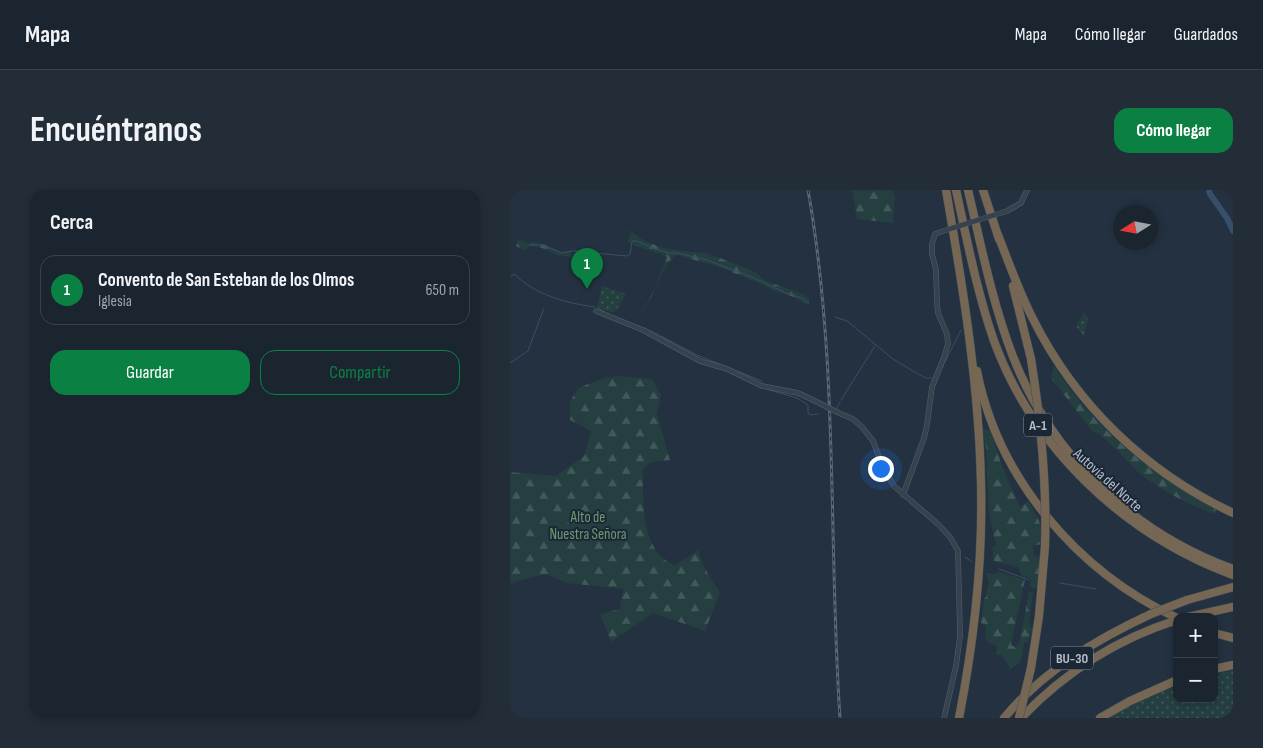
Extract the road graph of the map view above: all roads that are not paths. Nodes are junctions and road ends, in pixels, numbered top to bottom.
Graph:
1 (946, 190) edge
2 (956, 190) edge
3 (968, 190) edge
4 (983, 190) edge
5 (1027, 190) edge
6 (998, 235) junction
7 (956, 251) junction
8 (596, 311) dead end
9 (903, 495) junction
10 (1233, 513) edge
11 (1233, 569) edge
12 (1233, 575) edge
13 (1233, 587) edge
14 (1233, 607) edge
15 (1204, 613) edge
16 (1173, 617) edge
17 (1173, 621) edge
18 (1218, 633) edge
19 (1233, 638) edge
20 (1233, 665) edge
21 (1218, 668) edge
22 (1173, 682) edge
23 (944, 718) edge
24 (959, 718) edge
25 (1004, 718) edge
26 (1020, 718) edge
27 (1100, 718) edge

1 - 7 highway
2 - 12 highway, Autovía del Norte / A-1
3 - 11 highway, Autovía del Norte / A-1
4 - 6 highway
5 - 9 street, bridge
6 - 10 highway
6 - 26 highway, bridge
7 - 16 highway
7 - 24 highway
8 - 9 street, bridge
9 - 23 street
13 - 25 highway, BU-30, bridge
14 - 15 highway
17 - 26 highway, BU-30
18 - 19 highway
20 - 21 highway
22 - 27 highway

